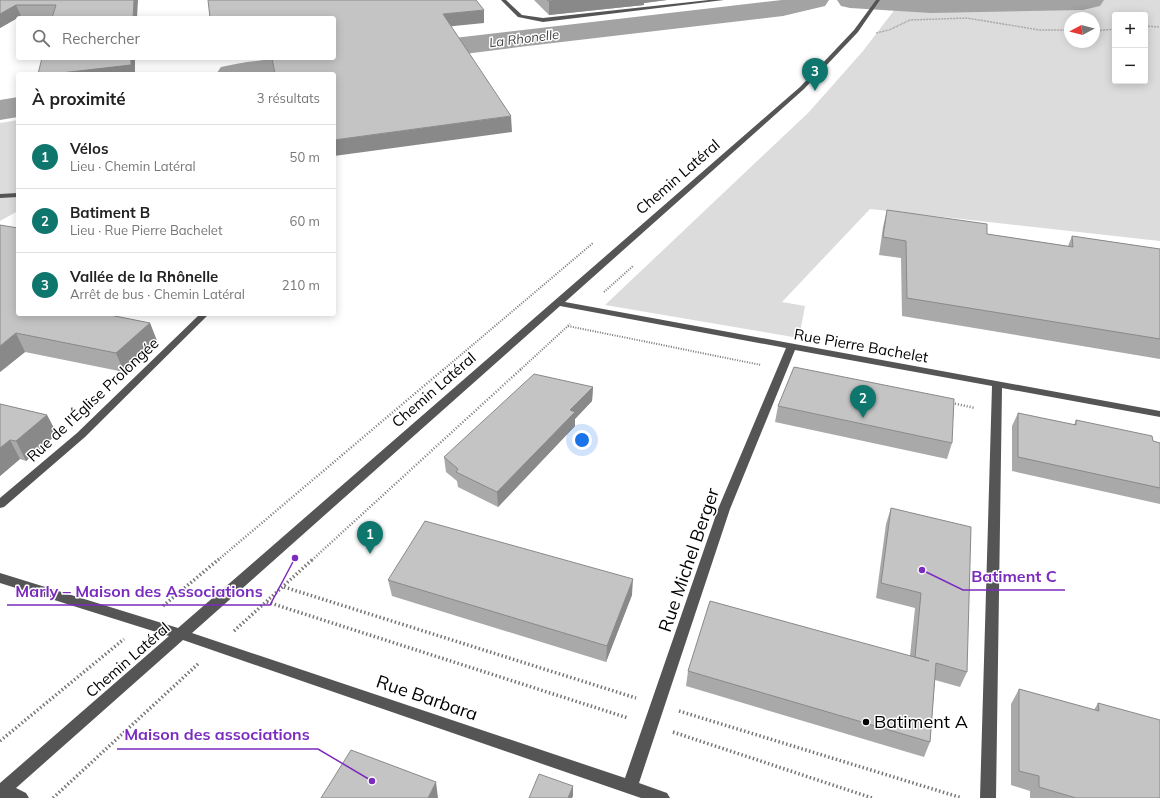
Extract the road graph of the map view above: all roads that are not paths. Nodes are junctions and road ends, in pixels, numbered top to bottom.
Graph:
1 (504, 0) edge
2 (722, 0) edge
3 (876, 3) edge
4 (16, 195) edge
5 (0, 196) edge
6 (557, 303) junction
7 (203, 316) edge
8 (791, 347) junction
9 (997, 384) junction
10 (1160, 414) edge
11 (0, 504) edge
12 (0, 578) edge
13 (180, 634) junction
14 (630, 787) junction
15 (2, 791) edge
16 (21, 798) edge
17 (662, 798) edge
18 (988, 798) edge

1 - 2 street
3 - 6 street, Chemin Latéral
4 - 5 street
6 - 8 street, Rue Pierre Bachelet
6 - 13 street, Chemin Latéral
7 - 11 street, Rue de l'Église Prolongée
8 - 9 street, Rue Pierre Bachelet
8 - 14 street, Rue Michel Berger
9 - 10 street, Rue Pierre Bachelet
9 - 18 street
12 - 13 street, Rue Barbara
13 - 14 street, Rue Barbara
13 - 15 street, Chemin Latéral
14 - 17 street, Rue Barbara
15 - 16 street

